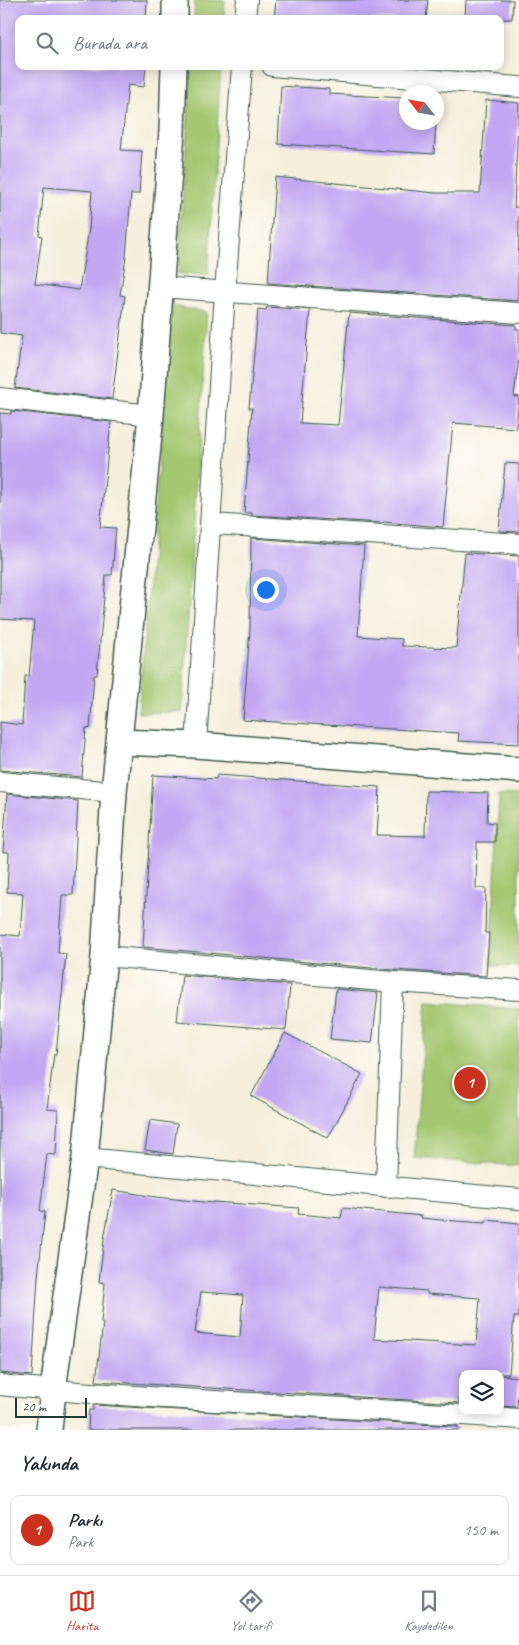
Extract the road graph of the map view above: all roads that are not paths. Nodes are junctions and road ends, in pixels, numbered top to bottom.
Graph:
1 (176, 0) edge
2 (247, 0) edge
3 (175, 15) edge
4 (245, 15) edge
5 (174, 70) edge
6 (242, 70) edge
7 (319, 70) edge
8 (519, 87) edge
9 (160, 287) junction
10 (225, 292) junction
11 (519, 312) edge
12 (0, 398) edge
13 (151, 416) junction
14 (212, 524) junction
15 (519, 544) edge
16 (119, 742) junction
17 (196, 745) junction
18 (519, 770) edge
19 (0, 782) edge
20 (114, 792) junction
21 (104, 956) junction
22 (393, 982) junction
23 (519, 990) edge
24 (85, 1158) junction
25 (386, 1187) junction
26 (519, 1199) edge
27 (0, 1385) edge
28 (52, 1390) junction
29 (519, 1419) edge
30 (49, 1430) edge

1 - 3 street
2 - 4 street
5 - 9 street
6 - 10 street
7 - 8 street
9 - 10 street
9 - 13 street
10 - 11 street
10 - 14 street
12 - 13 street
13 - 16 street
14 - 15 street
14 - 17 street
16 - 17 street
16 - 20 street
17 - 18 street
19 - 20 street
20 - 21 street
21 - 22 street
21 - 24 street
22 - 23 street
22 - 25 street
24 - 25 street
24 - 28 street
25 - 26 street
27 - 28 street
28 - 29 street
28 - 30 street

